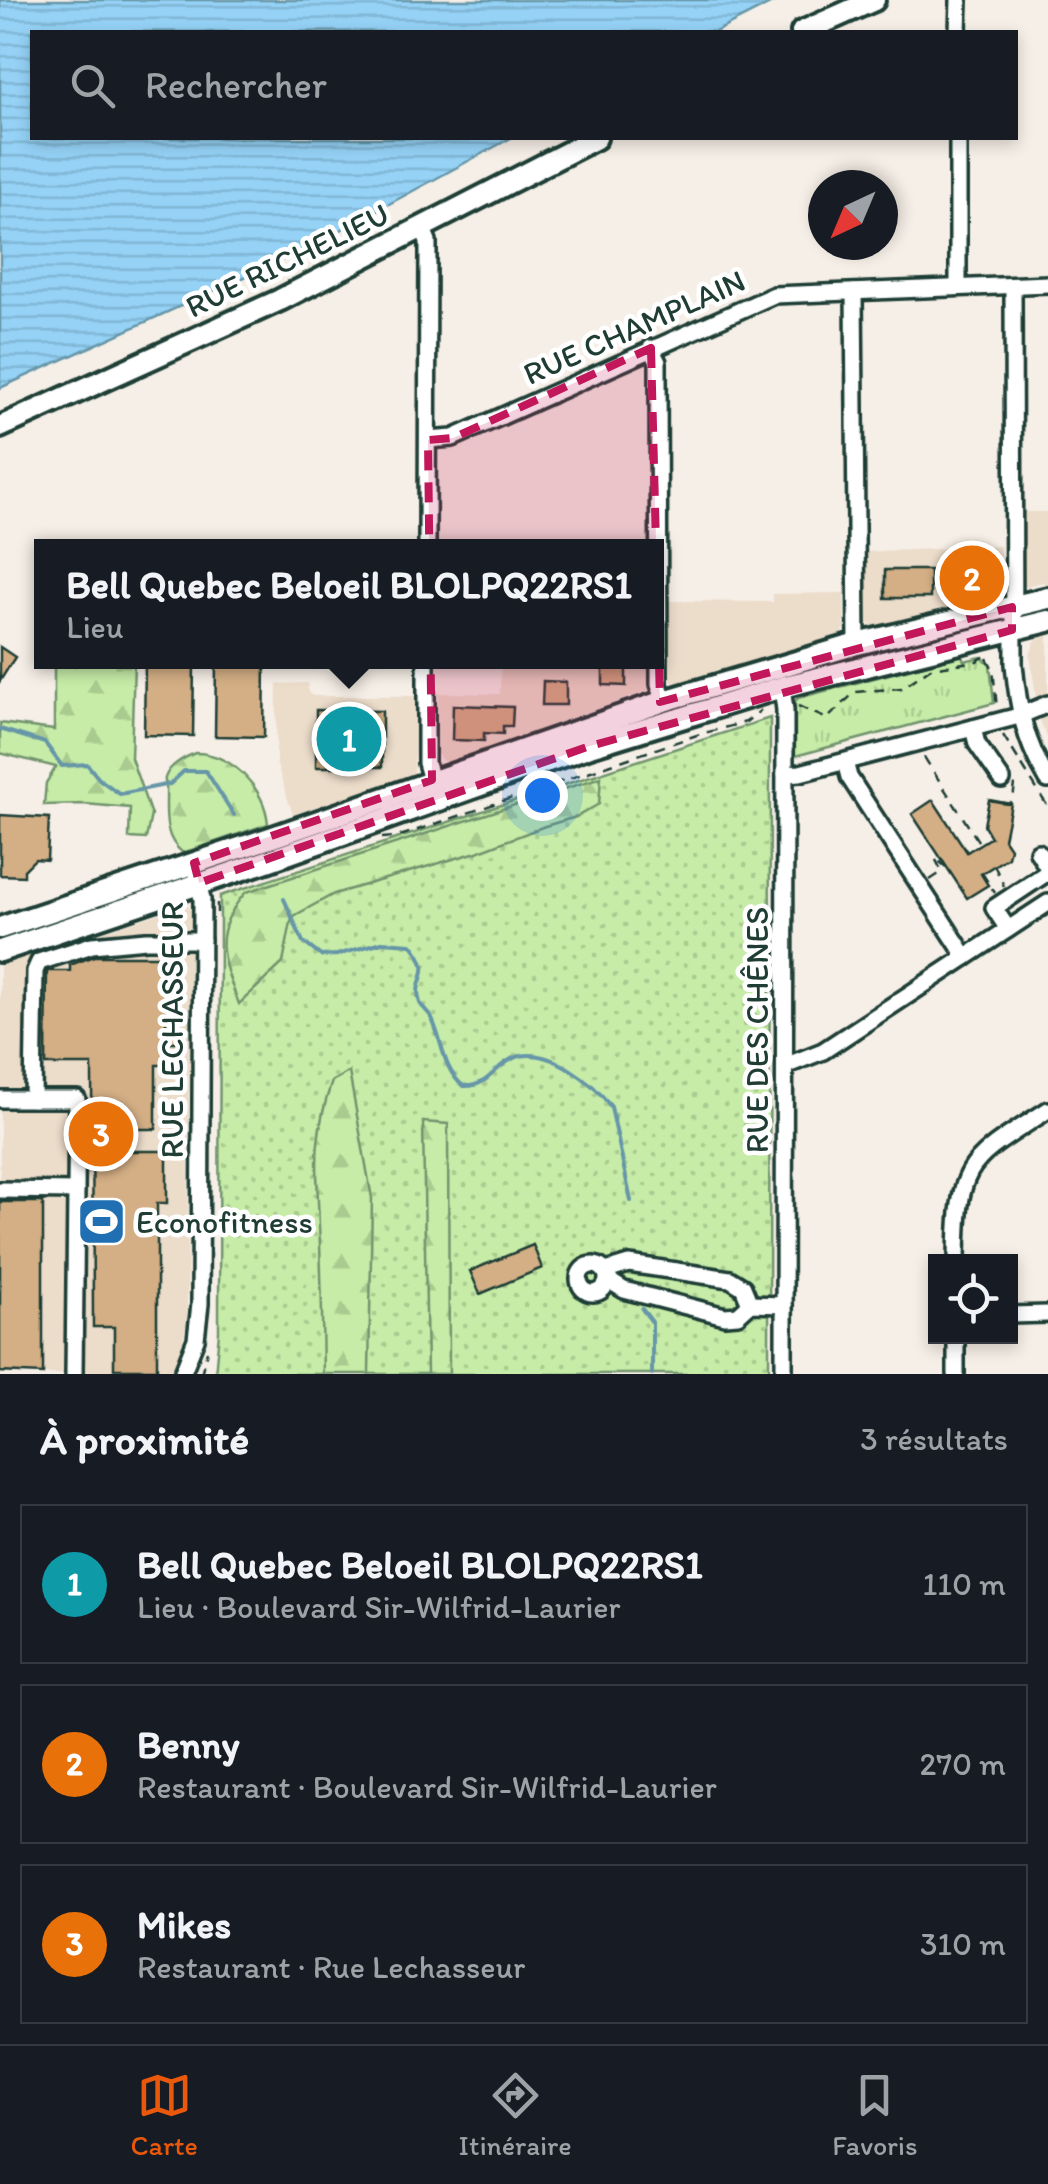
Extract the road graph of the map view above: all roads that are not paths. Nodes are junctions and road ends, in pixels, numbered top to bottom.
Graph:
1 (874, 0) edge
2 (958, 0) edge
3 (806, 30) edge
4 (958, 30) edge
5 (592, 140) edge
6 (958, 140) edge
7 (422, 227) junction
8 (1048, 284) edge
9 (1012, 286) junction
10 (958, 287) junction
11 (854, 292) junction
12 (651, 348) junction
13 (0, 428) edge
14 (428, 440) junction
15 (428, 539) edge
16 (659, 539) edge
17 (1048, 598) edge
18 (1012, 607) junction
19 (1048, 621) edge
20 (1012, 630) junction
21 (857, 644) junction
22 (426, 669) edge
23 (660, 669) edge
24 (788, 695) junction
25 (664, 701) junction
26 (1048, 704) edge
27 (1019, 716) junction
28 (973, 728) junction
29 (844, 762) junction
30 (784, 774) junction
31 (1009, 779) road end
32 (432, 780) junction
33 (1048, 780) edge
34 (1038, 852) dead end
35 (1048, 870) edge
36 (196, 873) junction
37 (1048, 903) edge
38 (0, 928) edge
39 (1008, 930) junction
40 (34, 939) junction
41 (202, 940) junction
42 (0, 950) edge
43 (966, 957) junction
44 (40, 962) junction
45 (785, 1066) junction
46 (0, 1099) edge
47 (33, 1099) junction
48 (1048, 1110) edge
49 (0, 1190) edge
50 (76, 1192) junction
51 (957, 1254) edge
52 (750, 1304) junction
53 (784, 1305) junction
54 (1048, 1314) edge
55 (1018, 1316) edge
56 (956, 1344) edge
57 (74, 1374) edge
58 (182, 1374) edge
59 (784, 1374) edge
60 (956, 1374) edge

1 - 3 main road
2 - 4 street
5 - 7 main road, RUE RICHELIEU
6 - 10 street
7 - 13 main road, RUE RICHELIEU
7 - 14 street
8 - 9 street, RUE CHAMPLAIN
9 - 10 street, RUE CHAMPLAIN
9 - 18 street
10 - 11 street, RUE CHAMPLAIN
11 - 12 street, RUE CHAMPLAIN
11 - 21 street
12 - 14 street, RUE CHAMPLAIN
12 - 16 street
14 - 15 street
17 - 18 main road
18 - 20 street
18 - 21 main road
19 - 20 main road
20 - 24 main road
20 - 27 street
21 - 25 main road
22 - 32 street
23 - 25 street
24 - 30 street, RUE DES CHÊNES
24 - 36 main road
25 - 32 main road
26 - 27 street
27 - 28 street
27 - 33 street
28 - 29 street
28 - 31 street
29 - 30 street
29 - 43 street
30 - 45 street, RUE DES CHÊNES
32 - 36 main road
34 - 35 street
35 - 39 street
36 - 38 main road
36 - 40 main road
36 - 41 street, RUE LECHASSEUR
37 - 39 street
39 - 43 street
40 - 42 main road
40 - 44 street
41 - 44 street
41 - 58 street, RUE LECHASSEUR
43 - 45 street
44 - 47 street
45 - 53 street, RUE DES CHÊNES
46 - 47 street
47 - 50 street
48 - 51 street
49 - 50 street
50 - 57 street
52 - 52 street
52 - 53 street
53 - 59 street, RUE DES CHÊNES
54 - 55 street
56 - 60 street

